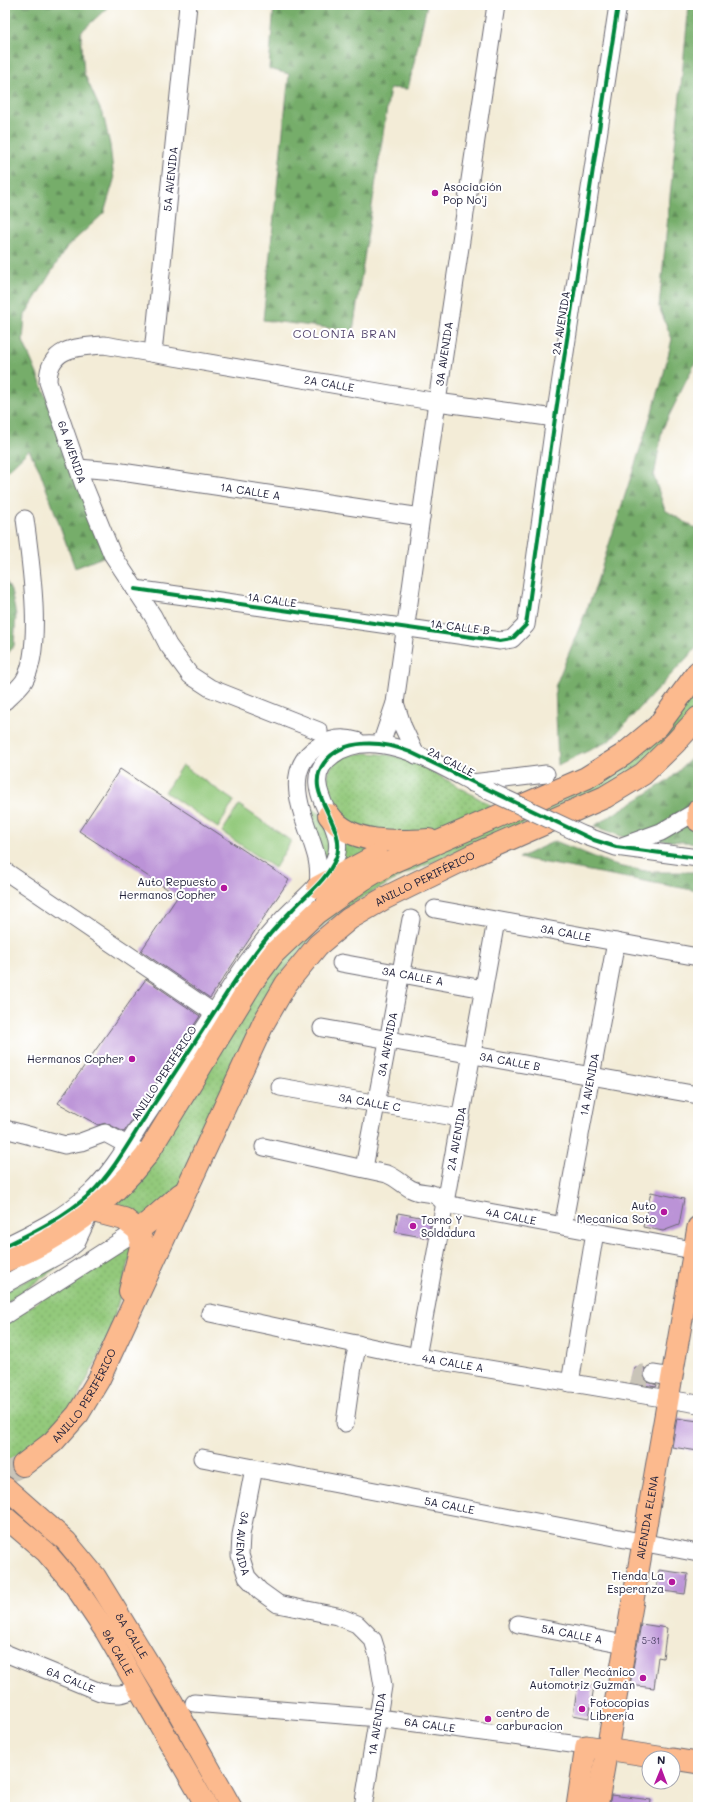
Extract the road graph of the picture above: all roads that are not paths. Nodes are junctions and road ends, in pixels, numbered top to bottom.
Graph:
1 (188, 5) edge
2 (496, 5) edge
3 (618, 5) edge
4 (104, 345) joint
5 (153, 353) junction
6 (437, 402) junction
7 (555, 418) junction
8 (78, 468) junction
9 (422, 517) junction
10 (25, 519) dead end
11 (135, 589) junction
12 (405, 629) junction
13 (512, 639) joint
14 (698, 672) edge
15 (5, 701) edge
16 (395, 703) junction
17 (698, 718) edge
18 (319, 732) dead end
19 (362, 743) junction
20 (381, 744) junction
21 (416, 755) junction
22 (546, 774) dead end
23 (472, 783) junction
24 (698, 814) edge
25 (329, 815) junction
26 (443, 839) junction
27 (616, 847) junction
28 (698, 858) edge
29 (5, 871) edge
30 (318, 887) junction
31 (434, 909) dead end
32 (411, 919) dead end
33 (496, 921) junction
34 (616, 942) junction
35 (698, 957) edge
36 (341, 963) dead end
37 (400, 974) junction
38 (484, 989) junction
39 (214, 1013) junction
40 (322, 1028) dead end
41 (388, 1039) junction
42 (472, 1054) junction
43 (590, 1076) junction
44 (280, 1087) dead end
45 (698, 1095) edge
46 (376, 1104) junction
47 (460, 1118) junction
48 (5, 1129) edge
49 (128, 1144) junction
50 (264, 1147) dead end
51 (146, 1156) junction
52 (364, 1168) junction
53 (188, 1188) junction
54 (444, 1204) junction
55 (92, 1212) junction
56 (563, 1226) junction
57 (698, 1227) edge
58 (138, 1230) junction
59 (595, 1232) junction
60 (5, 1246) edge
61 (696, 1251) edge
62 (5, 1261) edge
63 (5, 1284) edge
64 (210, 1313) dead end
65 (5, 1315) edge
66 (120, 1336) junction
67 (358, 1344) junction
68 (417, 1356) junction
69 (570, 1383) junction
70 (668, 1400) junction
71 (698, 1404) edge
72 (346, 1423) dead end
73 (202, 1458) dead end
74 (23, 1465) tunnel mouth
75 (254, 1468) junction
76 (5, 1487) edge
77 (5, 1517) edge
78 (642, 1544) junction
79 (698, 1553) edge
80 (357, 1624) joint
81 (518, 1624) dead end
82 (625, 1644) junction
83 (5, 1653) edge
84 (138, 1686) junction
85 (194, 1703) dead end
86 (378, 1718) junction
87 (596, 1747) junction
88 (641, 1754) edge
89 (681, 1760) edge
90 (698, 1763) edge
91 (207, 1807) edge
92 (231, 1807) edge
93 (363, 1807) edge
94 (577, 1807) edge
95 (597, 1807) edge

1 - 5 street, 5A AVENIDA
2 - 6 street, 3A AVENIDA
3 - 7 street, 2A AVENIDA
4 - 5 street, 2A CALLE
4 - 8 street, 6A AVENIDA
5 - 6 street, 2A CALLE
6 - 7 street, 2A CALLE
6 - 9 street, 3A AVENIDA
7 - 13 street, 2A AVENIDA
8 - 9 street, 1A CALLE A
8 - 11 street, 6A AVENIDA
9 - 12 street, 3A AVENIDA
10 - 15 street
11 - 12 street, 1A CALLE
11 - 18 street
12 - 13 street, 1A CALLE B
12 - 16 street, 3A AVENIDA
14 - 26 highway
16 - 20 street, 3A AVENIDA
16 - 21 street, 3A AVENIDA
17 - 53 highway, ANILLO PERIFÉRICO
19 - 20 street, 2A CALLE
19 - 25 street, 2A CALLE
19 - 30 street, 2A CALLE
20 - 21 street, 2A CALLE
21 - 23 street, 2A CALLE
22 - 23 street
23 - 27 street, 2A CALLE, bridge
24 - 27 street
25 - 26 highway
25 - 30 street, 2A CALLE
26 - 30 highway
26 - 51 highway
27 - 28 street, 2A CALLE
29 - 39 street
30 - 39 street, ANILLO PERIFÉRICO
31 - 33 street, 3A CALLE
32 - 37 street, 3A AVENIDA
33 - 34 street, 3A CALLE
33 - 38 street, 2A AVENIDA
34 - 35 street, 3A CALLE
34 - 43 street, 1A AVENIDA
36 - 37 street, 3A CALLE A
37 - 38 street, 3A CALLE A
37 - 41 street, 3A AVENIDA
38 - 42 street, 2A AVENIDA
39 - 49 street, ANILLO PERIFÉRICO
40 - 41 street, 3A CALLE B
41 - 42 street, 3A CALLE B
41 - 46 street, 3A AVENIDA
42 - 43 street, 3A CALLE B
42 - 47 street, 2A AVENIDA
43 - 45 street, 3A CALLE B
43 - 56 street, 1A AVENIDA
44 - 46 street, 3A CALLE C
46 - 47 street, 3A CALLE C
46 - 52 street, 3A AVENIDA
47 - 54 street, 2A AVENIDA
48 - 49 street
49 - 51 street
49 - 60 street, ANILLO PERIFÉRICO
50 - 52 street, 4A CALLE
51 - 55 highway
52 - 54 street, 4A CALLE
53 - 58 highway
53 - 66 highway, ANILLO PERIFÉRICO
54 - 56 street, 4A CALLE
54 - 68 street, 2A AVENIDA
55 - 58 highway
55 - 62 highway
55 - 63 street
56 - 59 street, 4A CALLE
57 - 61 main road, AVENIDA ELENA
58 - 65 street
58 - 66 highway
59 - 61 street, 4A CALLE
59 - 69 street
61 - 70 main road, AVENIDA ELENA
64 - 67 street, 4A CALLE A
66 - 74 highway, ANILLO PERIFÉRICO
67 - 68 street, 4A CALLE A
67 - 72 street
68 - 69 street, 4A CALLE A
69 - 70 street, 4A CALLE A
70 - 71 street, 4A CALLE A
70 - 78 main road, AVENIDA ELENA
73 - 75 street, 5A CALLE
75 - 78 street, 5A CALLE
75 - 80 street, 3A AVENIDA
76 - 92 main road, 8A CALLE
77 - 84 main road, 9A CALLE
78 - 79 street, 5A CALLE
78 - 82 main road, AVENIDA ELENA
80 - 86 street, 1A AVENIDA
81 - 82 street, 5A CALLE A
82 - 87 main road, AVENIDA ELENA
83 - 84 street, 6A CALLE
84 - 91 main road, 9A CALLE
85 - 86 street, 6A CALLE
86 - 87 street, 6A CALLE
86 - 93 street, 1A AVENIDA
87 - 88 main road, 6A CALLE
87 - 94 main road, AVENIDA ELENA
87 - 95 main road, AVENIDA ELENA
89 - 90 main road

